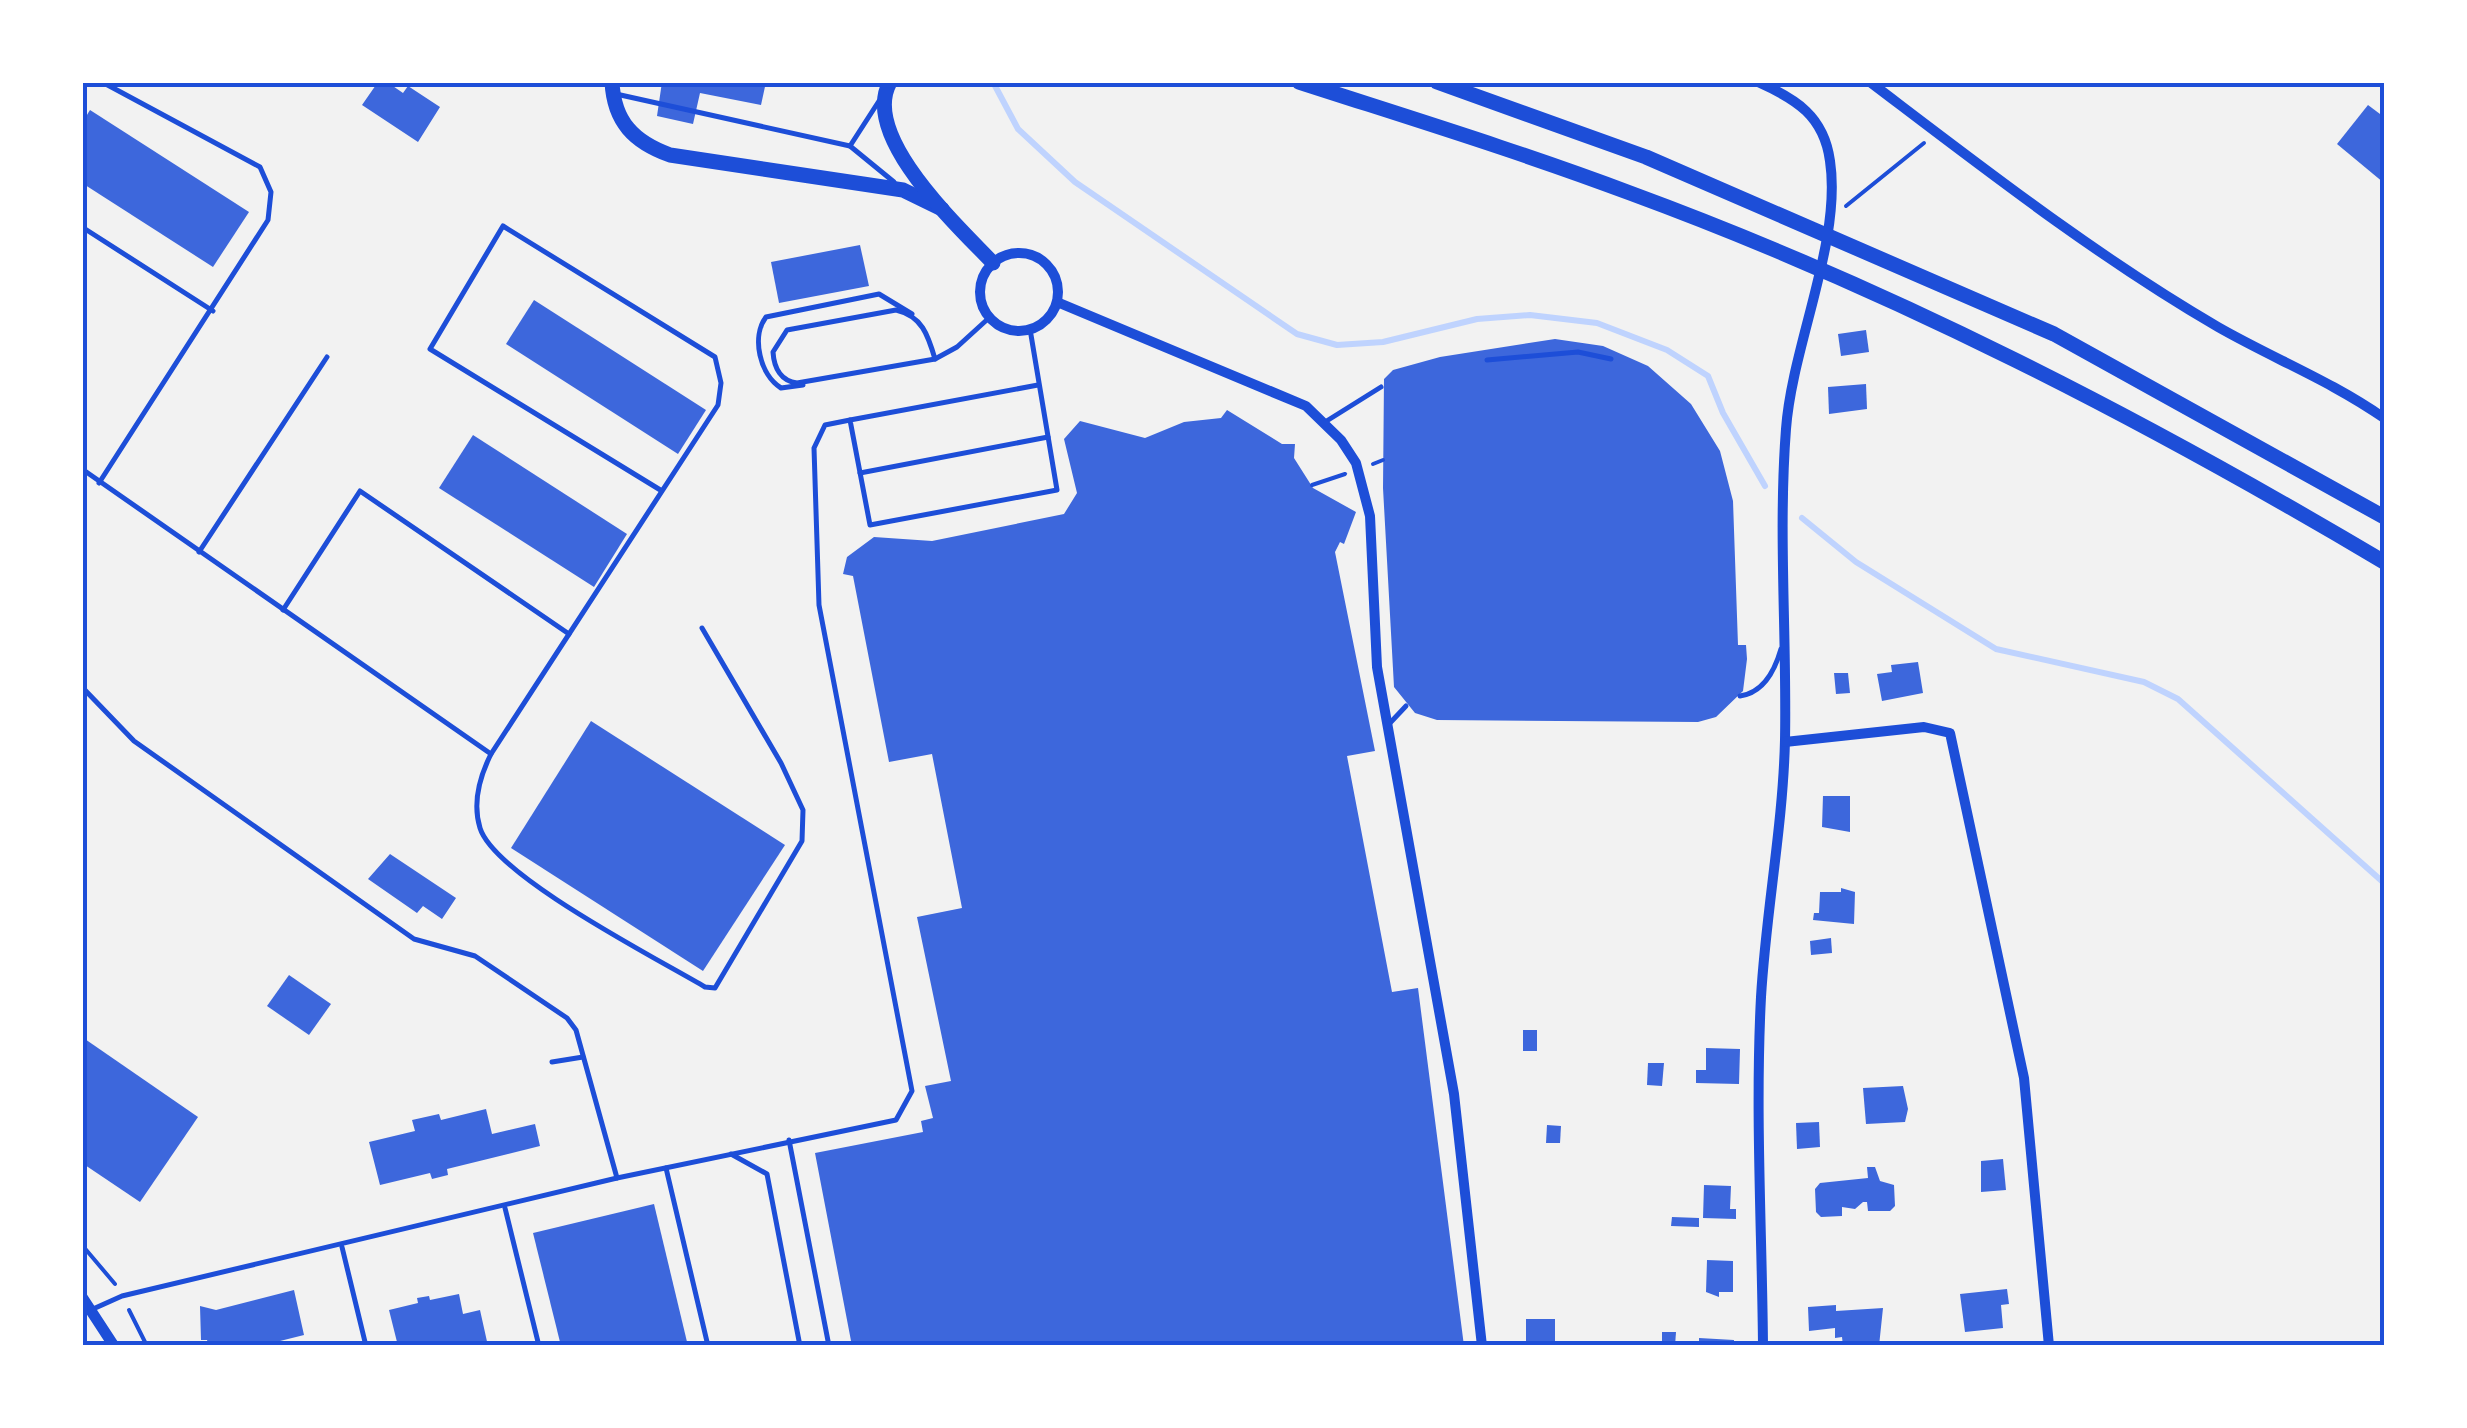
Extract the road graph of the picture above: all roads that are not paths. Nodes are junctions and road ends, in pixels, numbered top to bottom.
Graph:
1 (102, 82) edge
2 (1299, 82) edge
3 (1436, 82) edge
4 (1758, 82) edge
5 (1870, 82) edge
6 (888, 86) edge
7 (612, 88) edge
8 (850, 146) junction
9 (903, 190) junction
10 (942, 209) junction
11 (82, 227) edge
12 (993, 263) junction
13 (1057, 302) junction
14 (212, 310) junction
15 (990, 318) junction
16 (918, 320) junction
17 (1030, 329) junction
18 (327, 357) dead end
19 (935, 358) junction
20 (1611, 359) dead end
21 (1487, 360) dead end
22 (810, 382) junction
23 (1038, 385) junction
24 (1381, 388) dead end
25 (2384, 418) edge
26 (850, 420) junction
27 (1325, 422) junction
28 (1048, 438) junction
29 (82, 472) edge
30 (860, 474) junction
31 (99, 483) junction
32 (662, 491) junction
33 (2384, 517) edge
34 (199, 552) junction
35 (2384, 562) edge
36 (283, 610) junction
37 (702, 628) dead end
38 (569, 634) junction
39 (1783, 642) junction
40 (82, 686) edge
41 (1740, 696) dead end
42 (1406, 706) dead end
43 (1390, 723) junction
44 (1785, 742) junction
45 (491, 754) junction
46 (584, 1057) junction
47 (552, 1062) dead end
48 (789, 1140) junction
49 (728, 1154) junction
50 (666, 1168) junction
51 (617, 1178) junction
52 (505, 1208) junction
53 (342, 1247) junction
54 (82, 1297) edge
55 (93, 1309) junction
56 (114, 1346) edge
57 (366, 1346) edge
58 (540, 1346) edge
59 (708, 1346) edge
60 (800, 1346) edge
61 (828, 1346) edge
62 (1482, 1346) edge
63 (1763, 1346) edge
64 (2049, 1346) edge

1 - 14 lane
2 - 35 highway
3 - 33 highway
4 - 39 street
5 - 25 street
6 - 8 lane
6 - 10 highway
7 - 8 lane
7 - 9 highway
8 - 9 lane
9 - 10 highway
10 - 12 highway
11 - 14 lane
12 - 13 street
12 - 15 street
13 - 17 street
13 - 27 street
14 - 31 lane
15 - 17 street
15 - 19 lane
16 - 19 lane
16 - 22 lane
16 - 22 lane
17 - 23 lane
18 - 34 lane
19 - 22 lane
20 - 21 lane
23 - 26 lane
23 - 28 lane
24 - 27 lane
26 - 30 lane
26 - 48 lane
27 - 43 street
28 - 30 lane
28 - 30 lane
29 - 31 lane
31 - 34 lane
32 - 32 lane
32 - 38 lane
34 - 36 lane
36 - 38 lane
36 - 45 lane
37 - 45 lane
38 - 45 lane
39 - 41 lane
39 - 44 street
40 - 46 lane
42 - 43 lane
43 - 62 street
44 - 63 street
44 - 64 street
46 - 47 lane
46 - 51 lane
48 - 49 lane
48 - 61 lane
49 - 50 lane
49 - 60 lane
50 - 51 lane
50 - 59 lane
51 - 52 lane
52 - 53 lane
52 - 58 lane
53 - 55 lane
53 - 57 lane
54 - 55 street
55 - 56 street

